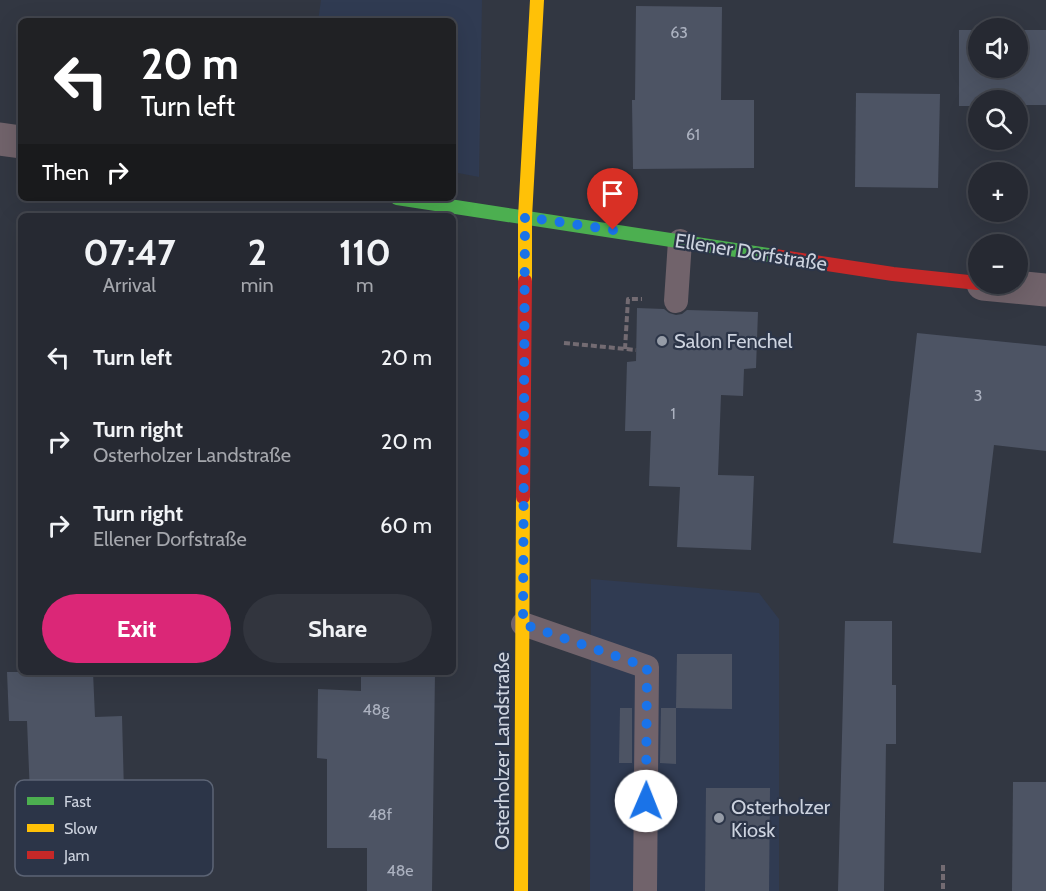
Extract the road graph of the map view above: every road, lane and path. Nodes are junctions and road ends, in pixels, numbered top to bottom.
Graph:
1 (537, 0) edge
2 (0, 139) edge
3 (18, 142) edge
4 (417, 201) edge
5 (525, 217) junction
6 (680, 241) junction
7 (968, 282) edge
8 (1028, 288) edge
9 (1046, 290) edge
10 (675, 301) dead end
11 (524, 338) junction
12 (636, 350) dead end
13 (523, 624) junction
14 (943, 865) dead end
15 (521, 891) edge
16 (645, 891) edge
17 (943, 891) edge

1 - 5 main road, Osterholzer Landstraße
2 - 3 street
4 - 5 main road, Ellener Dorfstraße
5 - 6 main road, Ellener Dorfstraße
5 - 11 main road, Osterholzer Landstraße
6 - 7 main road, Ellener Dorfstraße
6 - 10 lane
8 - 9 street
11 - 12 path
11 - 13 main road, Osterholzer Landstraße
13 - 15 main road, Osterholzer Landstraße
13 - 16 lane
14 - 17 path

